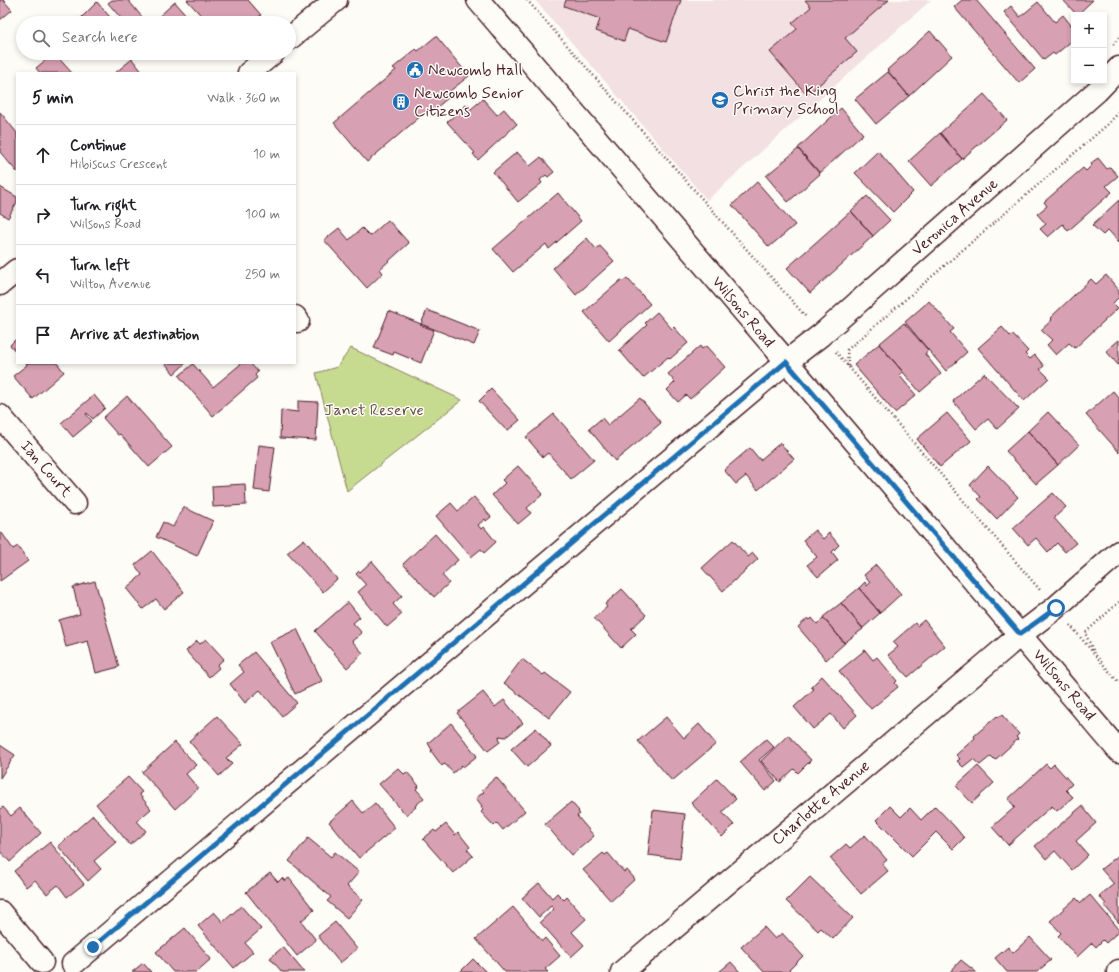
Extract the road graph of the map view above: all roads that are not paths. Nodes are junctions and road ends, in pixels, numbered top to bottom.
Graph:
1 (336, 0) edge
2 (478, 0) edge
3 (296, 33) edge
4 (265, 60) edge
5 (1119, 68) edge
6 (250, 72) edge
7 (16, 271) edge
8 (0, 284) edge
9 (786, 362) junction
10 (0, 416) edge
11 (76, 503) dead end
12 (1119, 552) edge
13 (1020, 634) junction
14 (1119, 751) edge
15 (0, 912) edge
16 (38, 967) edge
17 (75, 968) edge
18 (622, 972) edge

1 - 3 street
2 - 9 street, Wilsons Road
4 - 6 street
5 - 9 street, Veronica Avenue
7 - 8 street
9 - 13 street, Wilsons Road
9 - 17 street, Veronica Avenue
10 - 11 street, Ian Court
12 - 13 street, Charlotte Avenue
13 - 14 street, Wilsons Road
13 - 18 street, Charlotte Avenue
15 - 16 street
16 - 17 street

